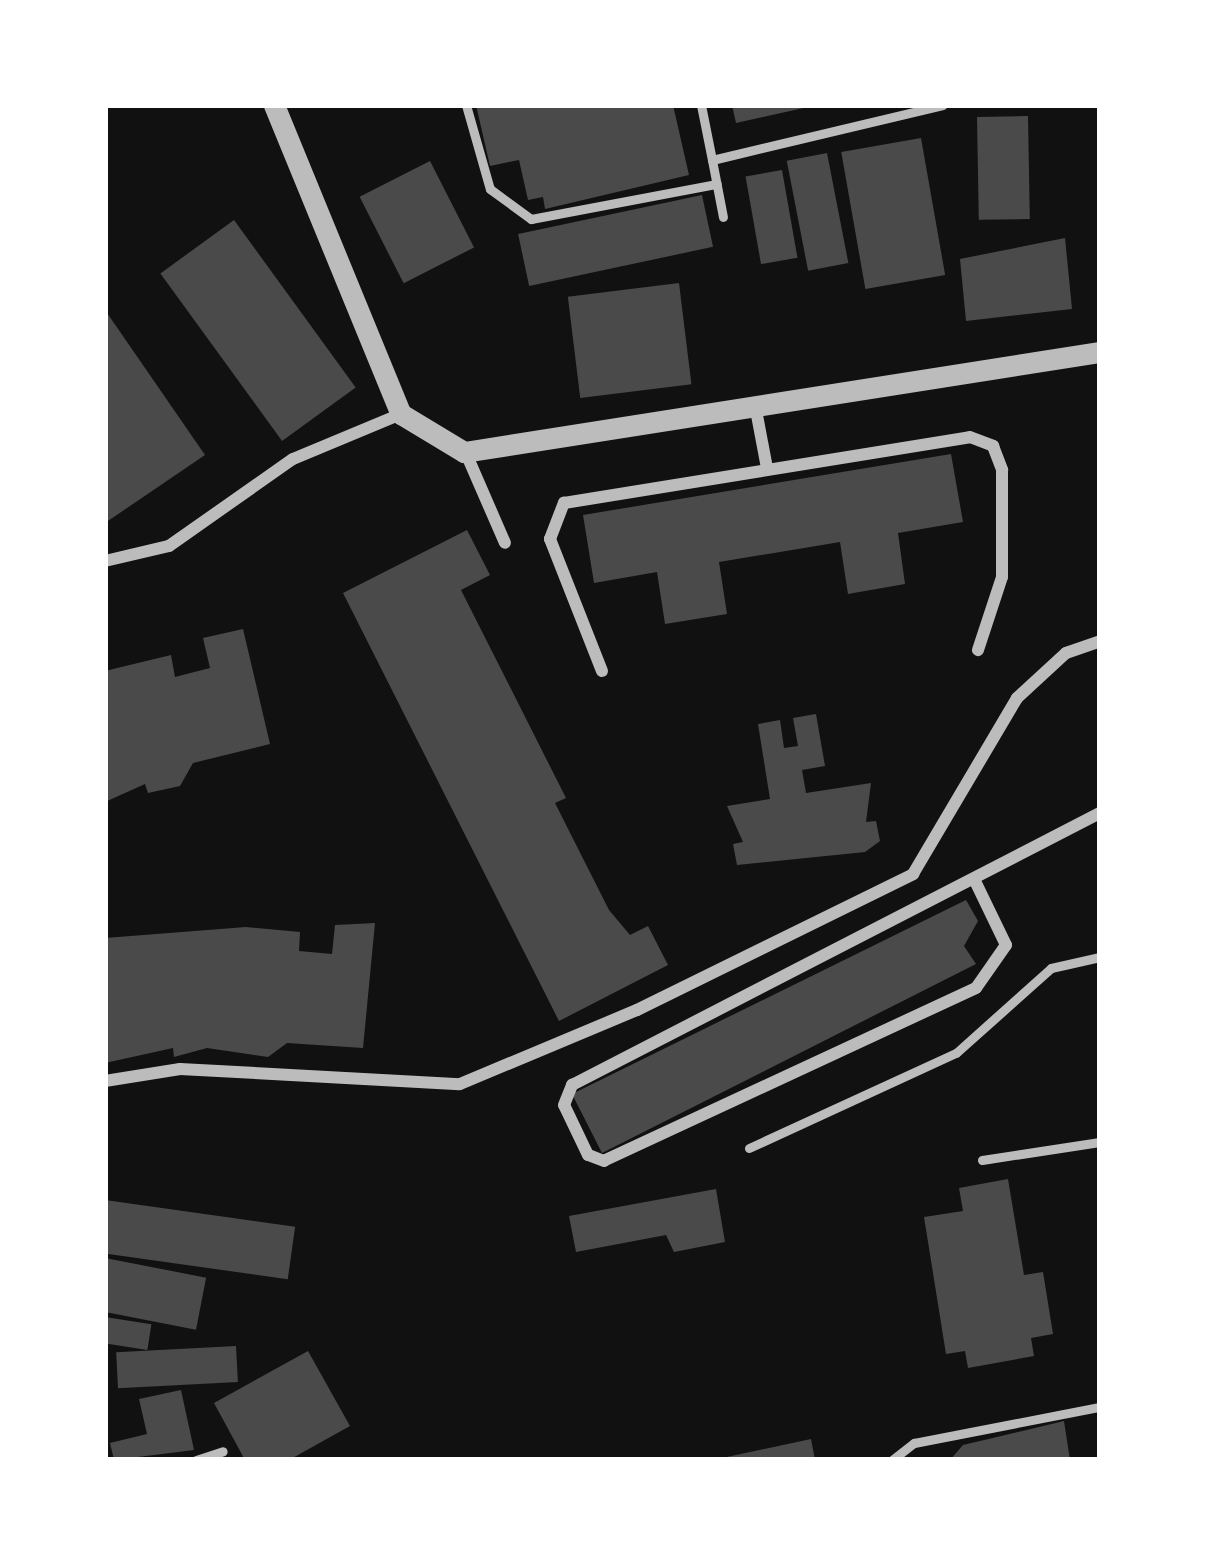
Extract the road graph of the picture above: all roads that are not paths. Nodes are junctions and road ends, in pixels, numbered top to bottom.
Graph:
1 (276, 105) edge
2 (466, 105) edge
3 (701, 105) edge
4 (943, 105) edge
5 (712, 160) junction
6 (717, 184) junction
7 (723, 218) dead end
8 (1100, 352) edge
9 (757, 410) junction
10 (400, 414) junction
11 (466, 452) junction
12 (767, 468) junction
13 (505, 543) dead end
14 (105, 561) edge
15 (1100, 641) edge
16 (978, 650) dead end
17 (602, 670) dead end
18 (1100, 813) edge
19 (976, 883) junction
20 (1100, 957) edge
21 (105, 1082) edge
22 (1100, 1142) edge
23 (748, 1148) dead end
24 (982, 1160) dead end
25 (1100, 1407) edge
26 (223, 1450) dead end
27 (196, 1460) edge
28 (892, 1460) edge

1 - 10 street
2 - 6 lane
3 - 5 lane
4 - 5 lane
5 - 6 lane
6 - 7 lane
8 - 9 street
9 - 11 street
9 - 12 street
10 - 11 street
10 - 14 street
11 - 13 street
12 - 16 street
12 - 17 street
15 - 21 street
18 - 19 street
19 - 19 street
20 - 23 lane
22 - 24 lane
25 - 28 lane
26 - 27 lane

